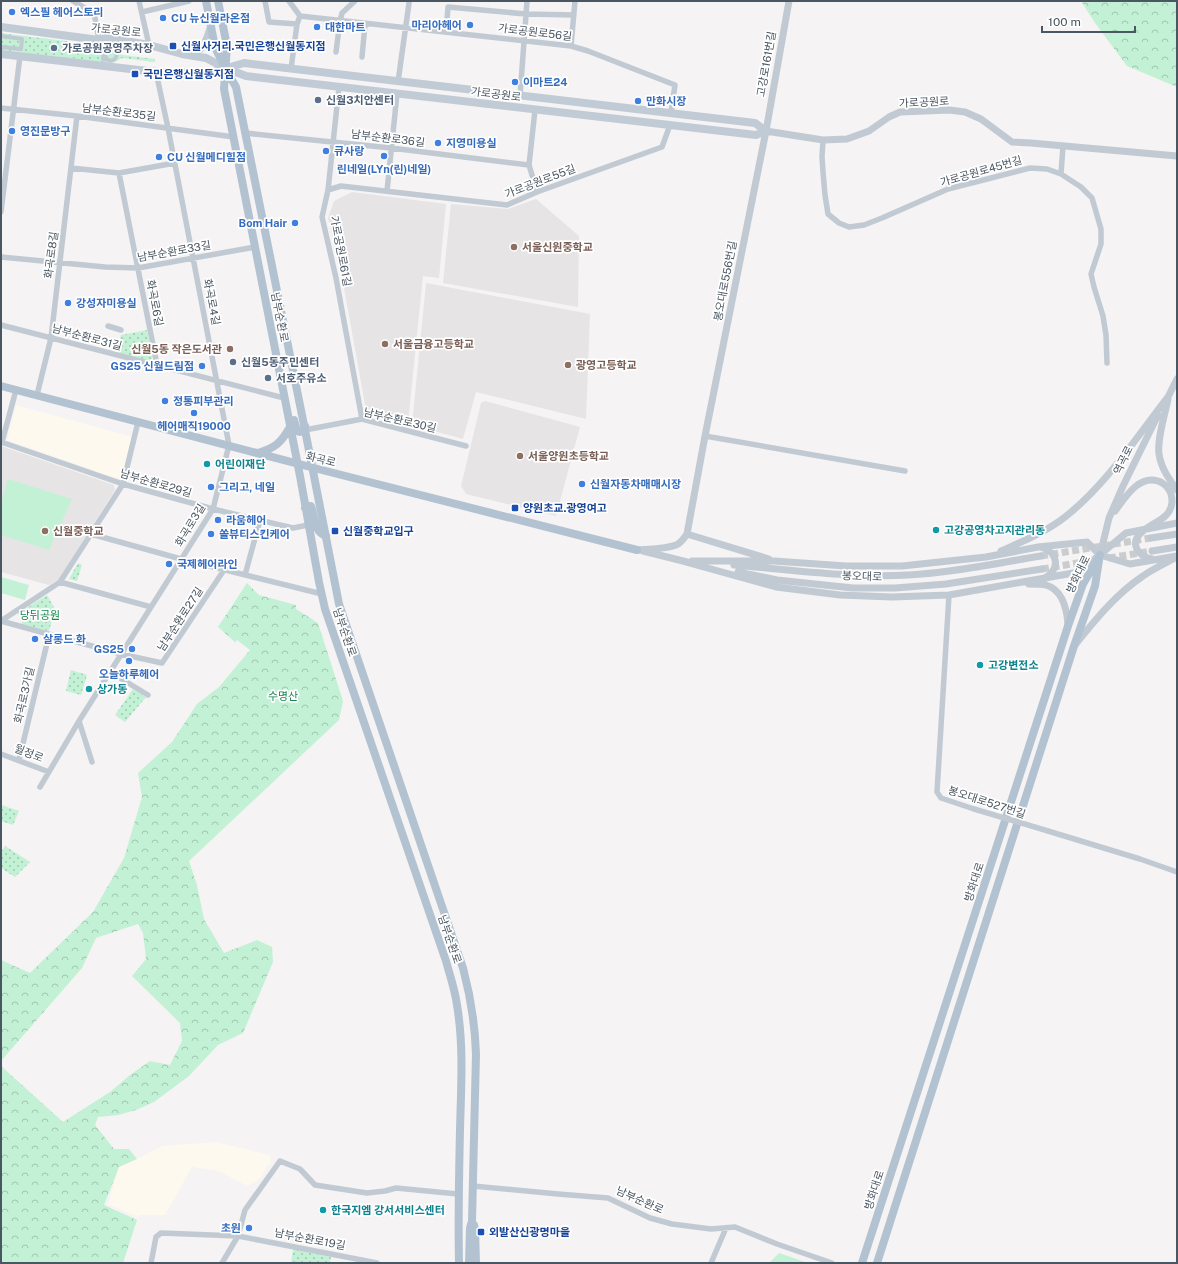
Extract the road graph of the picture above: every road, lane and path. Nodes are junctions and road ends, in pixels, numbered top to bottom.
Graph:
1 (73, 1) edge
2 (139, 1) edge
3 (190, 1) edge
4 (206, 1) edge
5 (218, 1) edge
6 (265, 1) edge
7 (355, 1) edge
8 (527, 1) edge
9 (575, 1) edge
10 (789, 1) edge
11 (292, 2) edge
12 (409, 3) dead end
13 (142, 12) junction
14 (526, 14) junction
15 (574, 15) junction
16 (300, 16) junction
17 (340, 21) junction
18 (297, 24) junction
19 (365, 24) junction
20 (1, 27) edge
21 (211, 27) junction
22 (406, 28) junction
23 (446, 32) junction
24 (1, 36) edge
25 (98, 40) junction
26 (524, 41) junction
27 (149, 45) junction
28 (571, 46) junction
29 (1, 47) edge
30 (336, 52) dead end
31 (1, 54) edge
32 (182, 54) junction
33 (20, 56) junction
34 (362, 57) dead end
35 (109, 60) joint
36 (225, 68) junction
37 (291, 69) junction
38 (156, 72) junction
39 (398, 82) junction
40 (339, 87) junction
41 (397, 94) junction
42 (520, 96) junction
43 (1, 108) edge
44 (13, 109) junction
45 (535, 110) junction
46 (672, 113) junction
47 (78, 116) junction
48 (670, 125) junction
49 (168, 128) junction
50 (766, 131) junction
51 (245, 133) junction
52 (234, 137) junction
53 (823, 140) junction
54 (333, 142) junction
55 (1063, 146) junction
56 (391, 148) junction
57 (1177, 156) edge
58 (175, 163) junction
59 (529, 165) junction
60 (71, 168) junction
61 (119, 173) junction
62 (1061, 174) junction
63 (328, 190) junction
64 (387, 191) junction
65 (537, 192) junction
66 (1, 212) edge
67 (255, 247) junction
68 (1, 257) edge
69 (193, 258) junction
70 (60, 263) junction
71 (138, 268) junction
72 (1, 325) edge
73 (108, 326) dead end
74 (121, 330) dead end
75 (51, 338) junction
76 (1107, 363) dead end
77 (157, 365) junction
78 (1177, 378) edge
79 (217, 381) junction
80 (1, 386) edge
81 (16, 390) junction
82 (37, 395) junction
83 (1168, 397) junction
84 (284, 398) junction
85 (287, 413) junction
86 (362, 419) junction
87 (138, 422) junction
88 (290, 427) junction
89 (305, 428) junction
90 (705, 436) junction
91 (2, 442) edge
92 (229, 446) junction
93 (466, 446) dead end
94 (258, 453) junction
95 (297, 464) junction
96 (313, 468) junction
97 (905, 471) dead end
98 (123, 484) junction
99 (1177, 490) edge
100 (305, 508) junction
101 (213, 509) junction
102 (1109, 518) junction
103 (260, 520) junction
104 (1177, 523) edge
105 (308, 525) junction
106 (1148, 528) junction
107 (91, 534) junction
108 (687, 534) junction
109 (1177, 534) edge
110 (326, 536) junction
111 (1151, 538) tunnel mouth
112 (1038, 547) junction
113 (1177, 547) edge
114 (637, 550) junction
115 (1152, 551) tunnel mouth
116 (1100, 555) junction
117 (1041, 556) tunnel mouth
118 (986, 557) junction
119 (1177, 557) edge
120 (182, 559) junction
121 (1154, 559) junction
122 (682, 561) junction
123 (774, 561) junction
124 (1042, 569) tunnel mouth
125 (224, 570) junction
126 (245, 575) junction
127 (1043, 579) junction
128 (60, 582) junction
129 (1019, 583) junction
130 (322, 594) junction
131 (949, 595) junction
132 (151, 607) junction
133 (1, 621) edge
134 (1068, 626) junction
135 (49, 635) junction
136 (1074, 646) junction
137 (121, 654) junction
138 (110, 672) junction
139 (148, 695) dead end
140 (79, 722) junction
141 (1, 754) edge
142 (19, 760) junction
143 (92, 762) dead end
144 (49, 772) junction
145 (40, 787) dead end
146 (1177, 872) edge
147 (473, 1186) junction
148 (458, 1194) junction
149 (472, 1221) junction
150 (458, 1222) junction
151 (726, 1228) junction
152 (238, 1236) junction
153 (151, 1263) edge
154 (222, 1263) edge
155 (378, 1263) edge
156 (454, 1263) edge
157 (459, 1263) edge
158 (469, 1263) edge
159 (476, 1263) edge
160 (711, 1263) edge
161 (832, 1263) edge
162 (862, 1263) edge
163 (877, 1263) edge

1 - 25 street
2 - 13 street
3 - 13 street
4 - 21 main road, 남부순환로
5 - 36 main road, 남부순환로
6 - 18 street
7 - 17 street
8 - 14 street
9 - 15 street
10 - 50 street, 고강로161번길
11 - 16 street
12 - 22 street
13 - 27 street
14 - 15 street
14 - 23 street
14 - 26 street
15 - 28 street
16 - 17 street, 가로공원로56길
16 - 18 street
17 - 19 street, 가로공원로56길
17 - 30 street
18 - 37 street
19 - 22 street, 가로공원로56길
19 - 34 street
20 - 25 main road, 가로공원로
21 - 32 main road
21 - 36 main road, 남부순환로
22 - 23 street, 가로공원로56길
22 - 39 street
23 - 26 street, 가로공원로56길
24 - 29 street
25 - 27 main road, 가로공원로
26 - 28 street, 가로공원로56길
26 - 42 street
27 - 32 main road, 가로공원로
28 - 46 street, 가로공원로56길
31 - 33 main road, 가로공원로
32 - 36 main road, 가로공원로
33 - 38 main road, 가로공원로
33 - 44 street
35 - 35 street
36 - 37 main road, 가로공원로
36 - 38 main road, 가로공원로
36 - 40 main road, 가로공원로
36 - 51 main road, 남부순환로
36 - 52 main road, 남부순환로
37 - 39 main road, 가로공원로
38 - 49 street, 화곡로4길
39 - 42 main road, 가로공원로
40 - 41 main road, 가로공원로
40 - 54 street, 가로공원로61길
41 - 45 main road, 가로공원로
41 - 56 street
42 - 46 main road, 가로공원로
43 - 44 street, 남부순환로35길
44 - 47 street, 남부순환로35길
44 - 66 street
45 - 48 main road, 가로공원로
45 - 59 street
46 - 50 main road, 가로공원로
47 - 49 street, 남부순환로35길
47 - 60 street, 화곡로8길
48 - 50 main road, 가로공원로
48 - 65 street, 가로공원로55길
49 - 52 street, 남부순환로35길
49 - 58 street, 화곡로4길
50 - 53 street, 가로공원로
50 - 90 street, 봉오대로556번길
51 - 54 street, 남부순환로36길
51 - 89 main road, 남부순환로
52 - 67 main road, 남부순환로
53 - 55 street, 가로공원로
53 - 62 street, 가로공원로45번길
54 - 56 street, 남부순환로36길
54 - 63 street, 가로공원로61길
55 - 57 street, 가로공원로
55 - 62 street
56 - 59 street, 남부순환로36길
56 - 64 street
58 - 61 street
58 - 69 street, 화곡로4길
59 - 65 street
60 - 61 street
60 - 70 street, 화곡로8길
61 - 71 street, 화곡로6길
62 - 76 street, 가로공원로45번길
63 - 64 street, 가로공원로55길
63 - 86 street, 가로공원로61길
64 - 65 street, 가로공원로55길
67 - 69 street, 남부순환로33길
67 - 84 main road, 남부순환로
68 - 70 street, 남부순환로33길
69 - 71 street, 남부순환로33길
69 - 79 street, 화곡로4길
70 - 71 street, 남부순환로33길
70 - 75 street, 화곡로8길
71 - 77 street, 화곡로6길
72 - 75 street, 남부순환로31길
73 - 74 street, 남부순환로31길
75 - 77 street, 남부순환로31길
75 - 82 street, 화곡로8길
77 - 79 street, 남부순환로31길
78 - 83 street, 역곡로
79 - 84 street, 남부순환로31길
79 - 92 street, 화곡로4길
80 - 81 main road, 화곡로
81 - 82 main road, 화곡로
81 - 91 street
82 - 87 main road, 화곡로
83 - 99 street
83 - 102 street, 역곡로
83 - 118 street
84 - 85 main road, 남부순환로
85 - 88 main road, 남부순환로
85 - 89 main road
86 - 89 street, 남부순환로30길
86 - 93 street, 남부순환로30길
87 - 92 main road, 화곡로
87 - 98 street
88 - 94 main road
88 - 95 main road, 남부순환로
89 - 96 main road, 남부순환로
90 - 97 street
90 - 108 street, 봉오대로556번길
91 - 98 street, 남부순환로29길
92 - 94 main road, 화곡로
92 - 101 street, 화곡로3길
94 - 95 main road, 화곡로
95 - 96 main road, 화곡로
95 - 100 main road, 남부순환로
96 - 110 main road, 남부순환로
96 - 114 main road, 화곡로
98 - 101 street, 남부순환로29길
98 - 107 street
100 - 105 main road, 남부순환로
100 - 110 main road
101 - 103 street, 남부순환로29길
101 - 120 street, 화곡로3길
102 - 106 street
102 - 116 street, 역곡로
103 - 105 street, 남부순환로29길
103 - 126 street
104 - 106 street
105 - 130 main road, 남부순환로
106 - 116 street
106 - 121 street
107 - 120 street
107 - 128 street
108 - 114 street
108 - 123 street
109 - 111 street
110 - 147 main road, 남부순환로
112 - 116 street
112 - 118 street
112 - 127 street
113 - 115 street
114 - 122 street, 봉오대로
116 - 121 street
116 - 127 street
116 - 134 main road, 방화대로
116 - 136 main road, 방화대로
117 - 122 street, 봉오대로
118 - 123 street
119 - 121 street
119 - 136 street
120 - 125 street
120 - 132 street, 화곡로3길
122 - 123 street
122 - 124 street, 봉오대로
122 - 131 street
125 - 126 street
125 - 137 street, 남부순환로27길
126 - 130 street
127 - 129 street
128 - 132 street
128 - 133 street
129 - 131 street
129 - 134 street
130 - 148 main road, 남부순환로
131 - 146 street, 봉오대로527번길, bridge
132 - 137 street, 화곡로3길
133 - 135 street
134 - 162 main road, 방화대로
135 - 137 street
135 - 142 street, 화곡로3가길
136 - 163 main road, 방화대로
137 - 138 street, 화곡로3길
138 - 139 street
138 - 140 street, 화곡로3길
140 - 143 street
140 - 144 street, 화곡로3길
141 - 142 street, 월정로
142 - 144 street, 월정로
144 - 145 street, 화곡로3길
147 - 149 main road, 남부순환로
147 - 151 street, 남부순환로
148 - 150 main road, 남부순환로
148 - 152 street
149 - 158 main road, 남부순환로
149 - 159 main road, 남부순환로
150 - 156 main road, 남부순환로
150 - 157 main road, 남부순환로
151 - 160 street
151 - 161 street, 남부순환로
152 - 153 street, 남부순환로19길
152 - 154 street
152 - 155 street, 남부순환로19길

